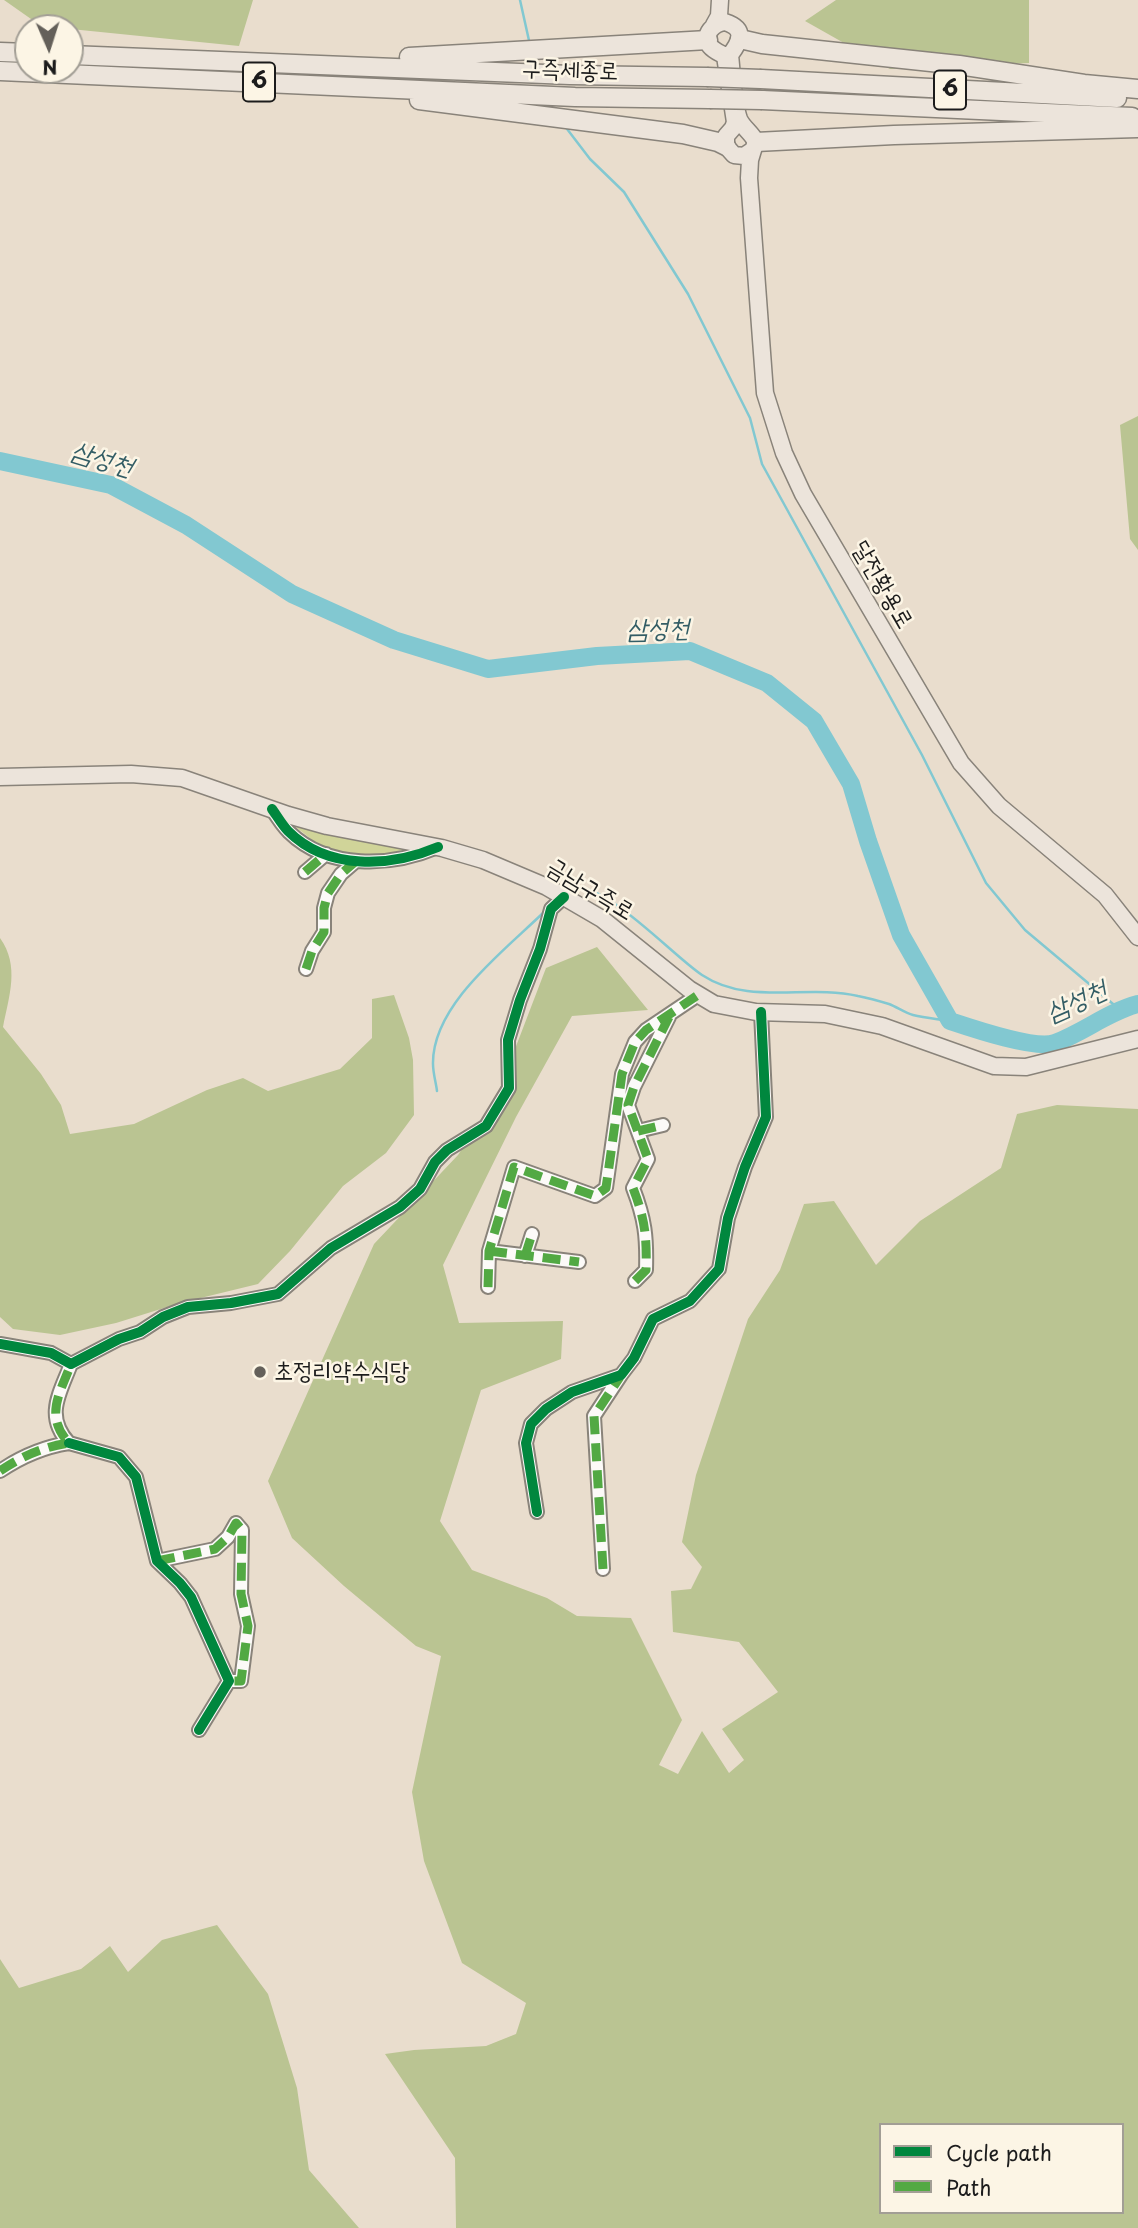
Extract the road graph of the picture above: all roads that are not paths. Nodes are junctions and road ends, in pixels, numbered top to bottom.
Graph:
1 (721, 2) edge
2 (736, 32) junction
3 (711, 33) junction
4 (84, 56) edge
5 (230, 62) junction
6 (0, 71) edge
7 (1138, 89) edge
8 (1138, 99) edge
9 (519, 103) junction
10 (1138, 117) edge
11 (1138, 128) edge
12 (754, 146) junction
13 (730, 151) junction
14 (749, 178) junction
15 (0, 777) edge
16 (272, 809) junction
17 (438, 847) junction
18 (326, 854) junction
19 (356, 861) junction
20 (305, 872) dead end
21 (564, 897) junction
22 (1138, 936) edge
23 (306, 969) dead end
24 (698, 995) junction
25 (761, 1012) junction
26 (669, 1017) junction
27 (1138, 1039) edge
28 (663, 1125) dead end
29 (638, 1131) junction
30 (532, 1234) dead end
31 (489, 1251) junction
32 (525, 1256) junction
33 (579, 1262) dead end
34 (635, 1281) dead end
35 (488, 1287) dead end
36 (0, 1344) edge
37 (71, 1364) junction
38 (621, 1375) junction
39 (69, 1443) junction
40 (0, 1471) edge
41 (537, 1512) dead end
42 (157, 1561) junction
43 (603, 1569) dead end
44 (229, 1681) junction
45 (199, 1730) dead end

1 - 2 main road
1 - 3 main road
2 - 3 main road
2 - 7 highway
2 - 12 main road
3 - 5 highway
3 - 13 main road
4 - 5 highway, 구즉세종로 / 6
5 - 8 highway, 구즉세종로 / 6, bridge
6 - 9 highway, 구즉세종로 / 6
9 - 10 highway, 구즉세종로 / 6, bridge
9 - 13 highway
11 - 12 highway
12 - 13 main road
12 - 14 main road, 달전황용로
13 - 14 main road
14 - 22 main road, 달전황용로
15 - 16 main road, 금남구즉로
16 - 17 main road, 금남구즉로
16 - 18 street
17 - 19 street
17 - 21 main road, 금남구즉로
18 - 19 street
18 - 20 street
19 - 23 street
21 - 24 main road, 금남구즉로
21 - 37 street
24 - 25 main road, 금남구즉로
24 - 26 street
25 - 27 main road, 금남구즉로
25 - 38 street
26 - 29 street
26 - 31 street
28 - 29 street
29 - 34 street
30 - 32 street
31 - 32 street
31 - 35 street
32 - 33 street
36 - 37 street
37 - 39 street
38 - 41 street
38 - 43 street
39 - 40 street
39 - 42 street
42 - 44 street
42 - 44 street
44 - 45 street

